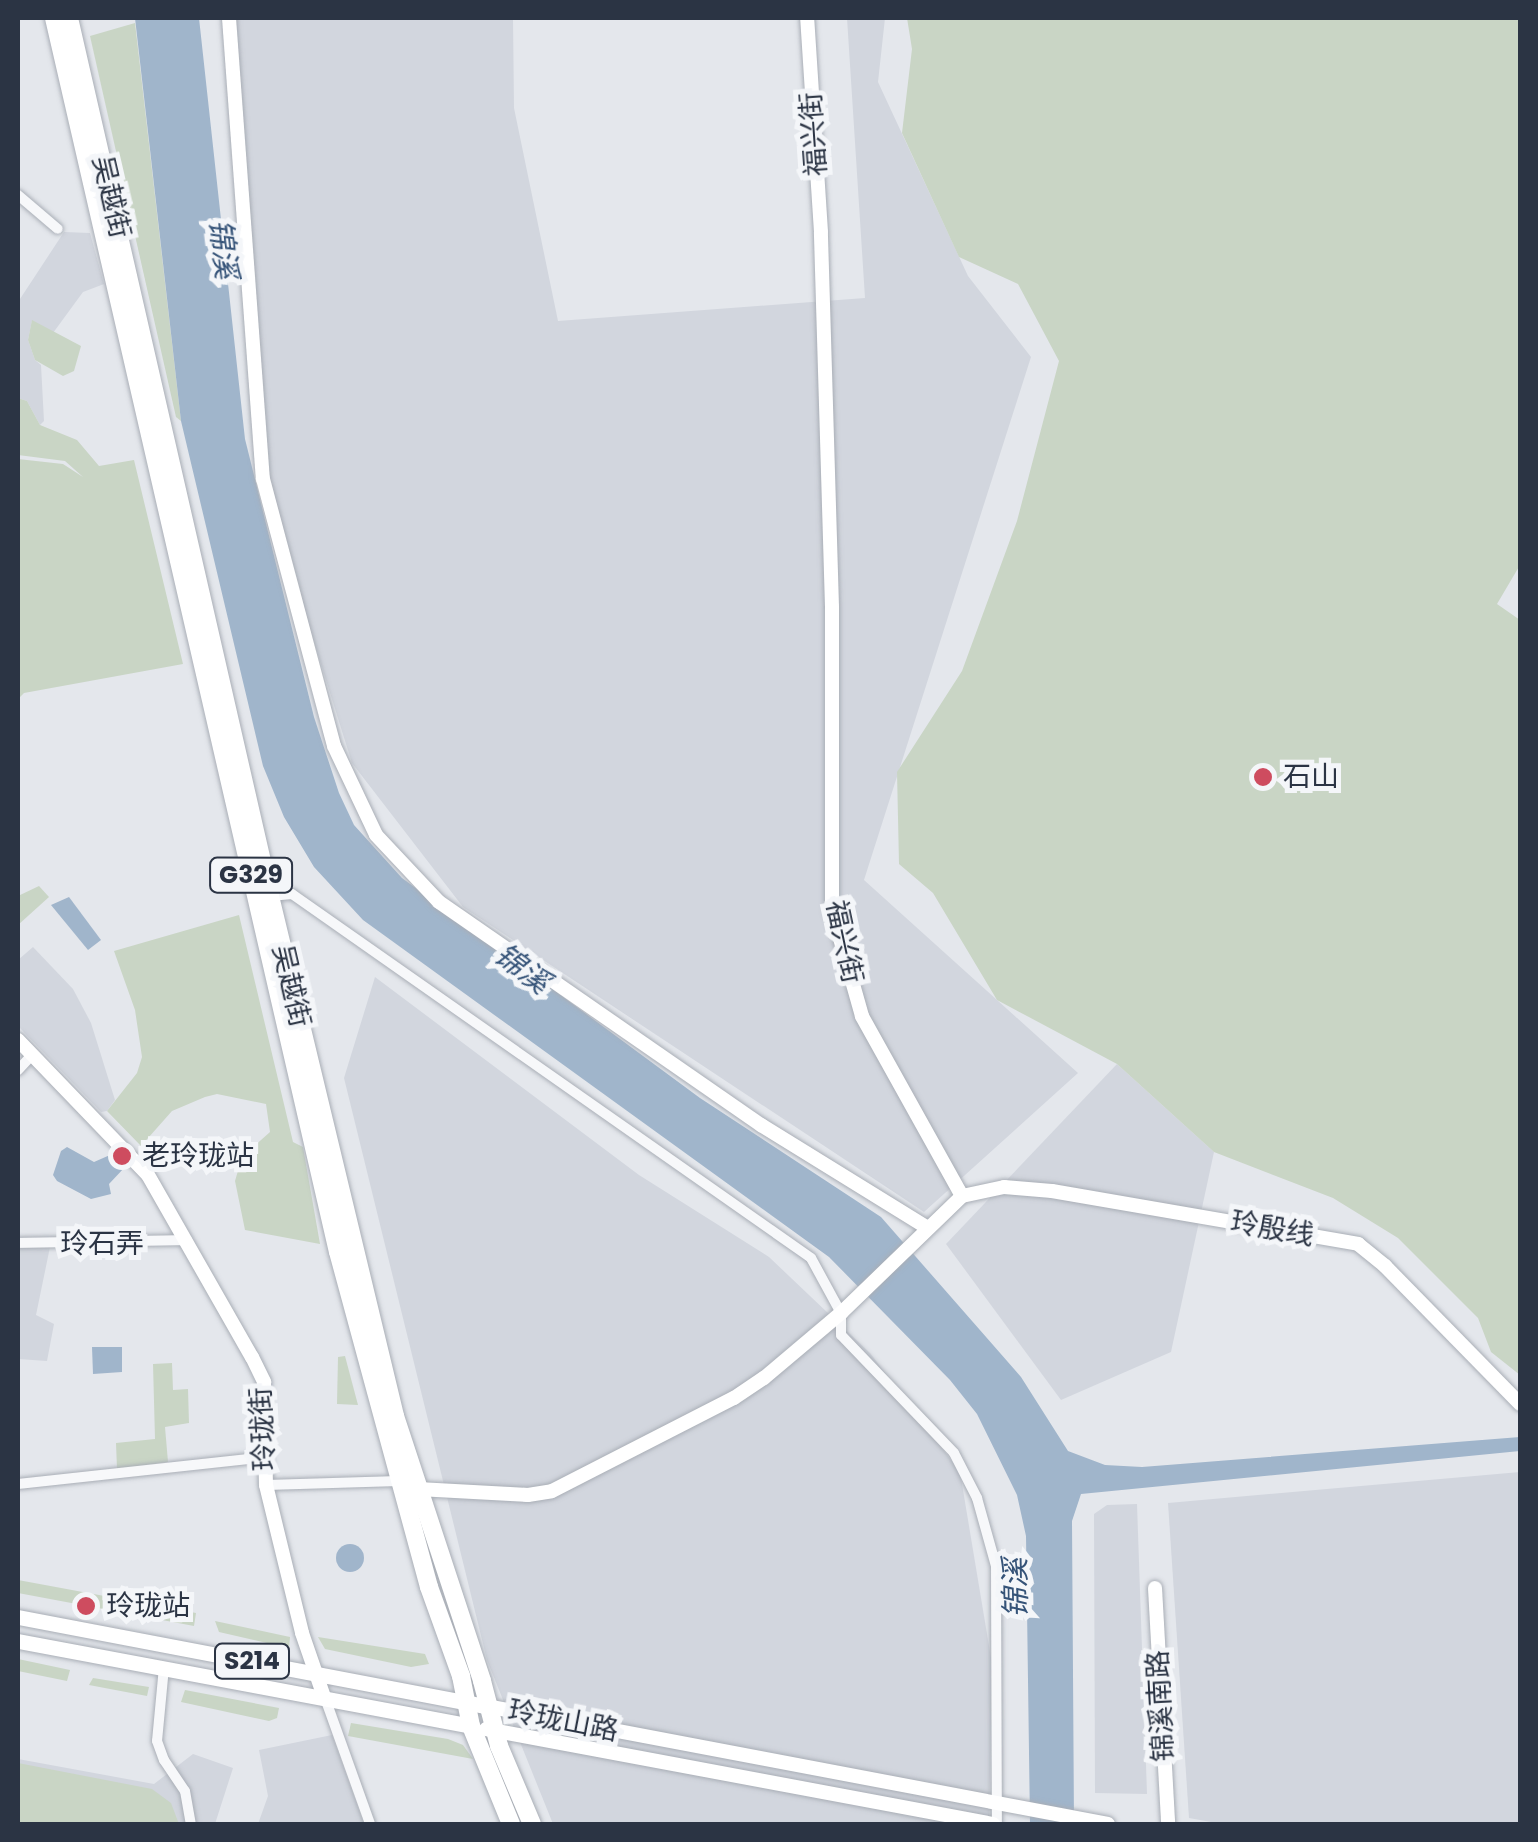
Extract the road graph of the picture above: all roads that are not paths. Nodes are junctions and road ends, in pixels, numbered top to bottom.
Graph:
1 (54, 18) edge
2 (69, 18) edge
3 (229, 18) edge
4 (807, 18) edge
5 (18, 195) edge
6 (58, 230) dead end
7 (270, 896) junction
8 (18, 1040) edge
9 (32, 1055) junction
10 (18, 1070) edge
11 (962, 1196) junction
12 (928, 1228) junction
13 (187, 1240) junction
14 (18, 1243) edge
15 (840, 1313) junction
16 (1520, 1404) edge
17 (265, 1457) junction
18 (399, 1481) junction
19 (18, 1484) edge
20 (266, 1485) junction
21 (418, 1489) junction
22 (1155, 1588) dead end
23 (18, 1618) edge
24 (18, 1641) edge
25 (164, 1667) junction
26 (314, 1672) junction
27 (324, 1697) junction
28 (466, 1703) junction
29 (486, 1706) junction
30 (471, 1726) junction
31 (494, 1730) junction
32 (997, 1804) junction
33 (191, 1824) edge
34 (370, 1824) edge
35 (511, 1824) edge
36 (532, 1824) edge
37 (995, 1824) edge
38 (1108, 1824) edge
39 (1168, 1824) edge

1 - 18 highway, 吴越街 / G329
2 - 7 highway, 吴越街 / G329
3 - 12 street
4 - 11 street, 福兴街
5 - 6 street
7 - 15 street
7 - 21 highway, 吴越街 / G329
8 - 9 street, 玲珑街
9 - 10 street
9 - 13 street, 玲珑街
11 - 12 street
11 - 16 street, 玲殷线
12 - 15 street
13 - 14 street, 玲石弄
13 - 17 street, 玲珑街
15 - 21 street
15 - 32 street
17 - 19 street
17 - 20 street, 玲珑街
18 - 20 street
18 - 28 highway, 吴越街 / G329
20 - 26 street, 玲珑街
21 - 29 highway, 吴越街 / G329
22 - 39 street, 锦溪南路
23 - 26 main road, 玲珑山路 / S214
24 - 25 main road, 玲珑山路 / S214
25 - 27 main road, 玲珑山路 / S214
25 - 33 street
26 - 27 street, 玲珑街
26 - 28 main road, 玲珑山路 / S214
27 - 30 main road, 玲珑山路 / S214
27 - 34 street, 玲珑街
28 - 29 main road, 玲珑山路 / S214
28 - 30 highway, 吴越街 / G329
29 - 31 highway, 吴越街 / G329
29 - 32 street, 玲珑山路
30 - 31 street, 玲珑山路
30 - 35 highway, 吴越街 / G329
31 - 36 highway, 吴越街 / G329
31 - 37 street, 玲珑山路
32 - 37 street
32 - 38 street, 玲珑山路

